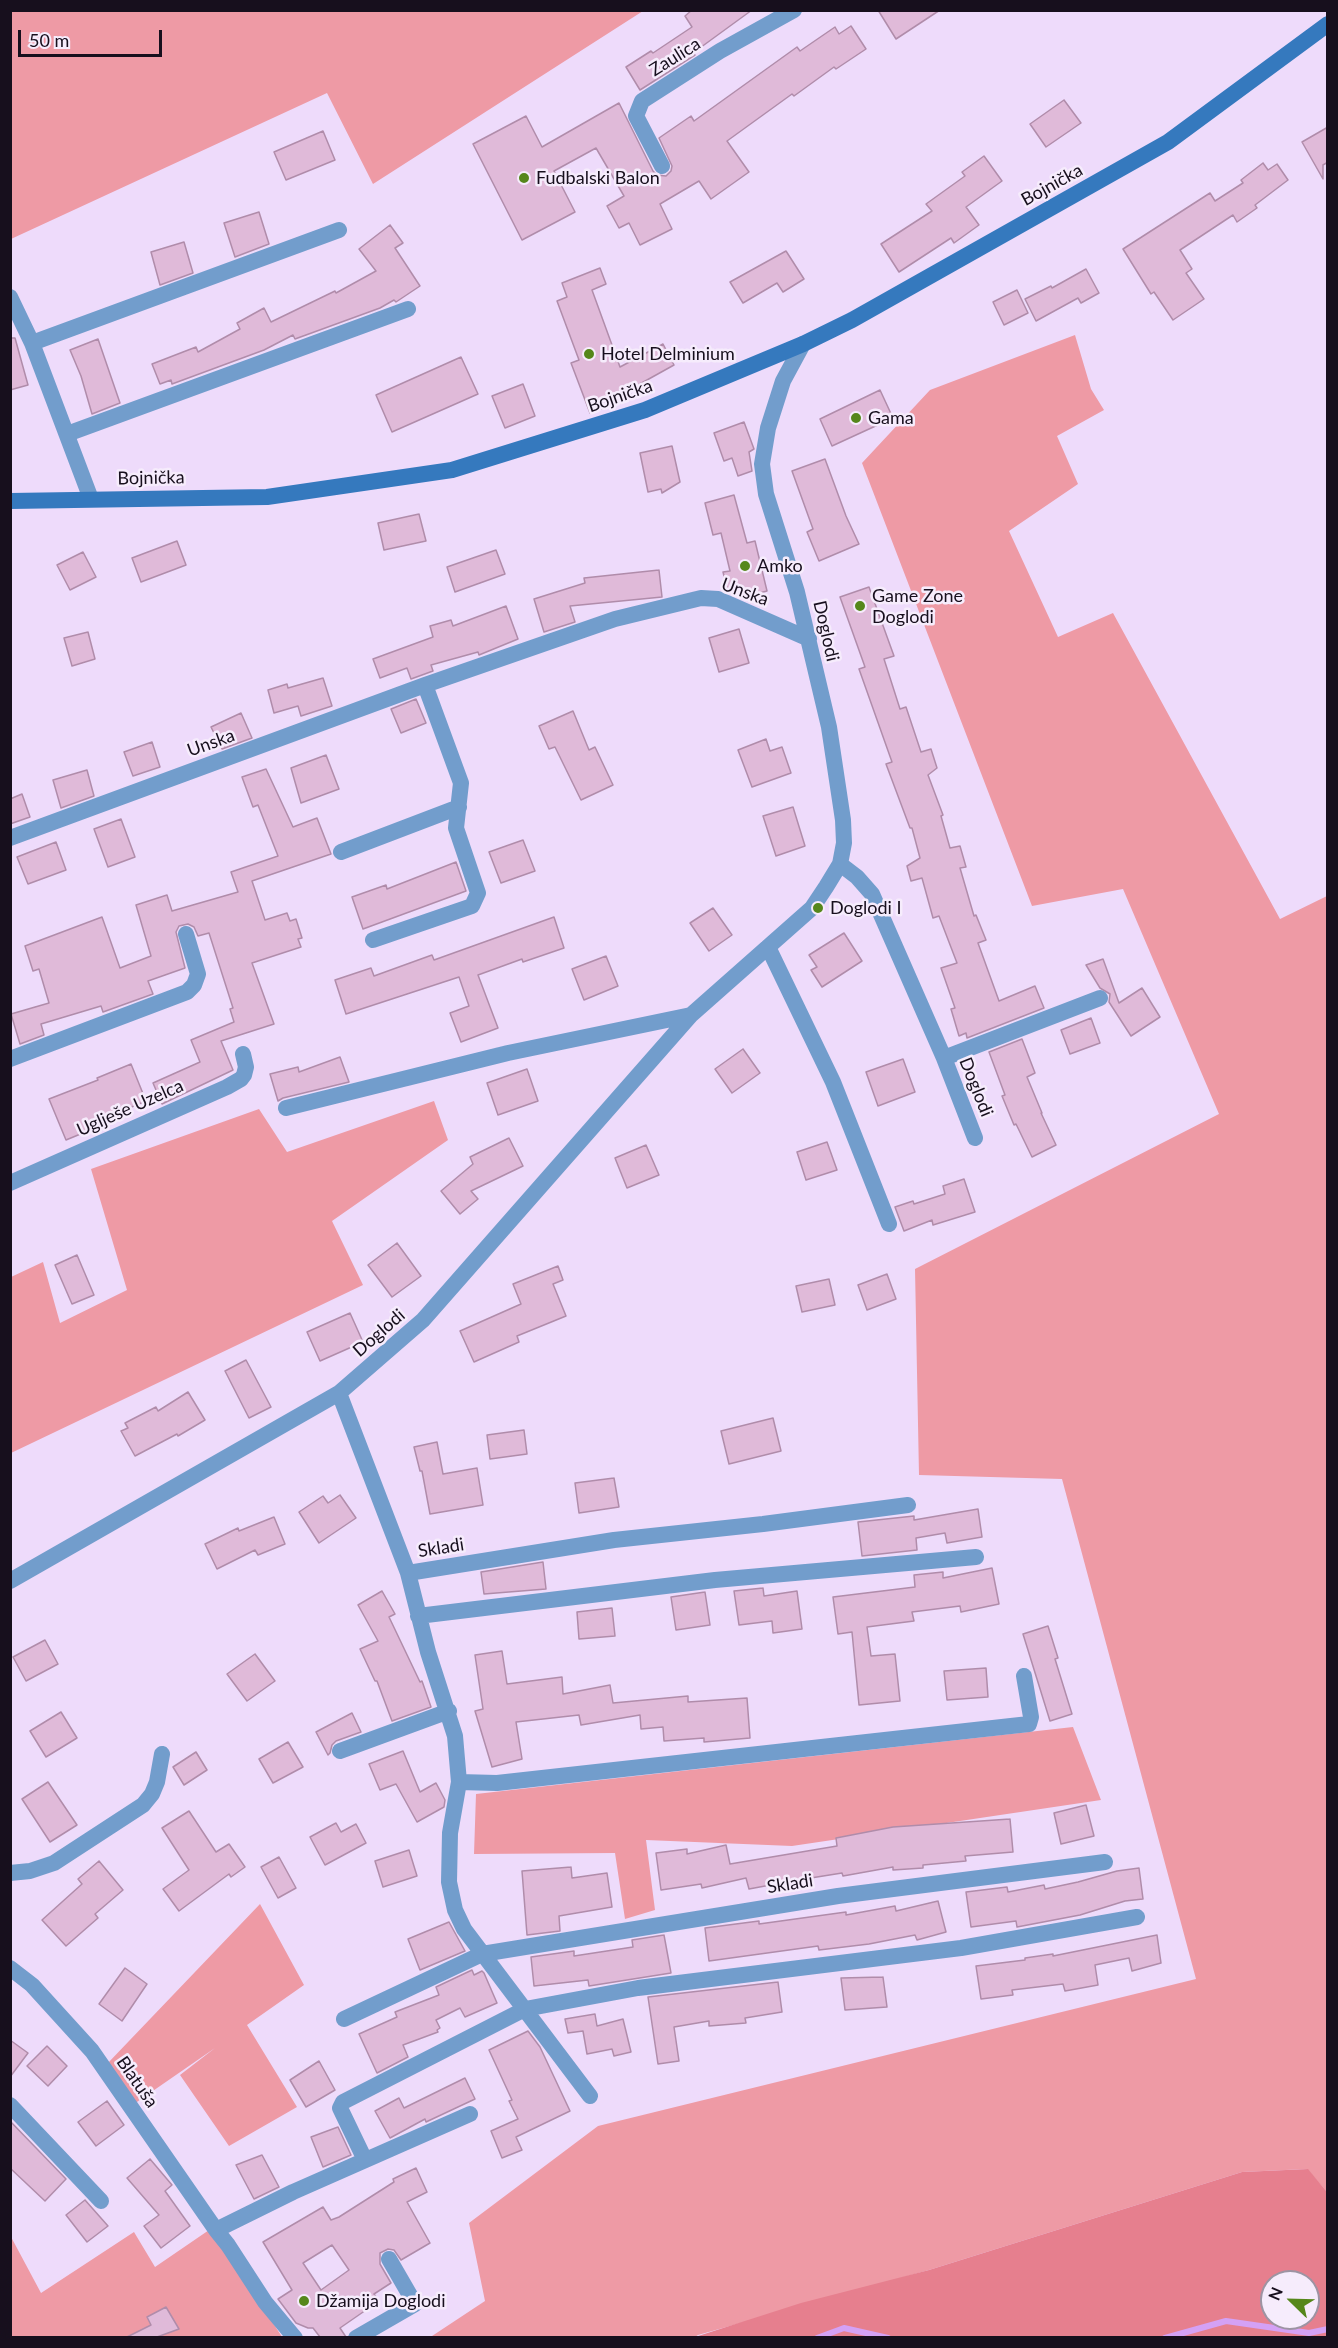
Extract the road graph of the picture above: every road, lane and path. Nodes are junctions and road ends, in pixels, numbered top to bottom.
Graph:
1 (794, 10) edge
2 (1328, 24) edge
3 (662, 166) dead end
4 (339, 230) dead end
5 (10, 297) edge
6 (408, 309) dead end
7 (32, 343) junction
8 (803, 344) junction
9 (67, 434) junction
10 (92, 498) junction
11 (10, 501) edge
12 (808, 639) junction
13 (425, 685) junction
14 (459, 807) junction
15 (10, 838) edge
16 (340, 852) dead end
17 (840, 864) junction
18 (186, 934) dead end
19 (373, 940) dead end
20 (768, 947) junction
21 (1100, 998) dead end
22 (691, 1015) junction
23 (243, 1054) dead end
24 (944, 1058) junction
25 (10, 1059) edge
26 (286, 1108) dead end
27 (975, 1138) dead end
28 (10, 1183) edge
29 (889, 1224) dead end
30 (339, 1393) junction
31 (908, 1505) dead end
32 (976, 1557) dead end
33 (408, 1573) junction
34 (10, 1581) edge
35 (418, 1616) junction
36 (1024, 1676) dead end
37 (448, 1711) junction
38 (339, 1751) dead end
39 (162, 1754) dead end
40 (459, 1782) junction
41 (1105, 1862) dead end
42 (10, 1873) edge
43 (1137, 1917) dead end
44 (482, 1954) junction
45 (10, 1968) edge
46 (525, 2009) junction
47 (344, 2019) dead end
48 (590, 2096) dead end
49 (10, 2105) edge
50 (470, 2114) dead end
51 (365, 2160) junction
52 (100, 2201) dead end
53 (216, 2230) junction
54 (389, 2259) dead end
55 (295, 2337) edge
56 (356, 2337) edge

1 - 3 street, Zaulica
2 - 8 main road, Bojnička
4 - 7 street
5 - 7 street
6 - 9 street
7 - 9 street
8 - 10 main road, Bojnička
8 - 12 street, Doglodi
9 - 10 street
10 - 11 main road, Bojnička
12 - 13 street, Unska
12 - 17 street, Doglodi
13 - 14 street
13 - 15 street, Unska
14 - 16 street
14 - 19 street
17 - 20 street, Doglodi
17 - 24 street, Doglodi
18 - 25 street
20 - 22 street, Doglodi
20 - 29 street
21 - 24 street
22 - 26 street, Doglodi
22 - 30 street, Doglodi
23 - 28 street, Uglješe Uzelca
24 - 27 street, Doglodi
30 - 33 street, Skladi
30 - 34 street, Doglodi
31 - 33 street, Skladi
32 - 35 street
33 - 35 street, Skladi
35 - 37 street, Skladi
36 - 40 street
37 - 38 street
37 - 40 street, Skladi
39 - 42 street
40 - 44 street, Skladi
41 - 44 street, Skladi
43 - 46 street
44 - 46 street, Skladi
44 - 47 street, Skladi
45 - 53 street, Blatuša
46 - 48 street, Skladi
46 - 51 street
49 - 52 street
50 - 51 street
51 - 53 street
53 - 55 street, Blatuša
54 - 56 street

